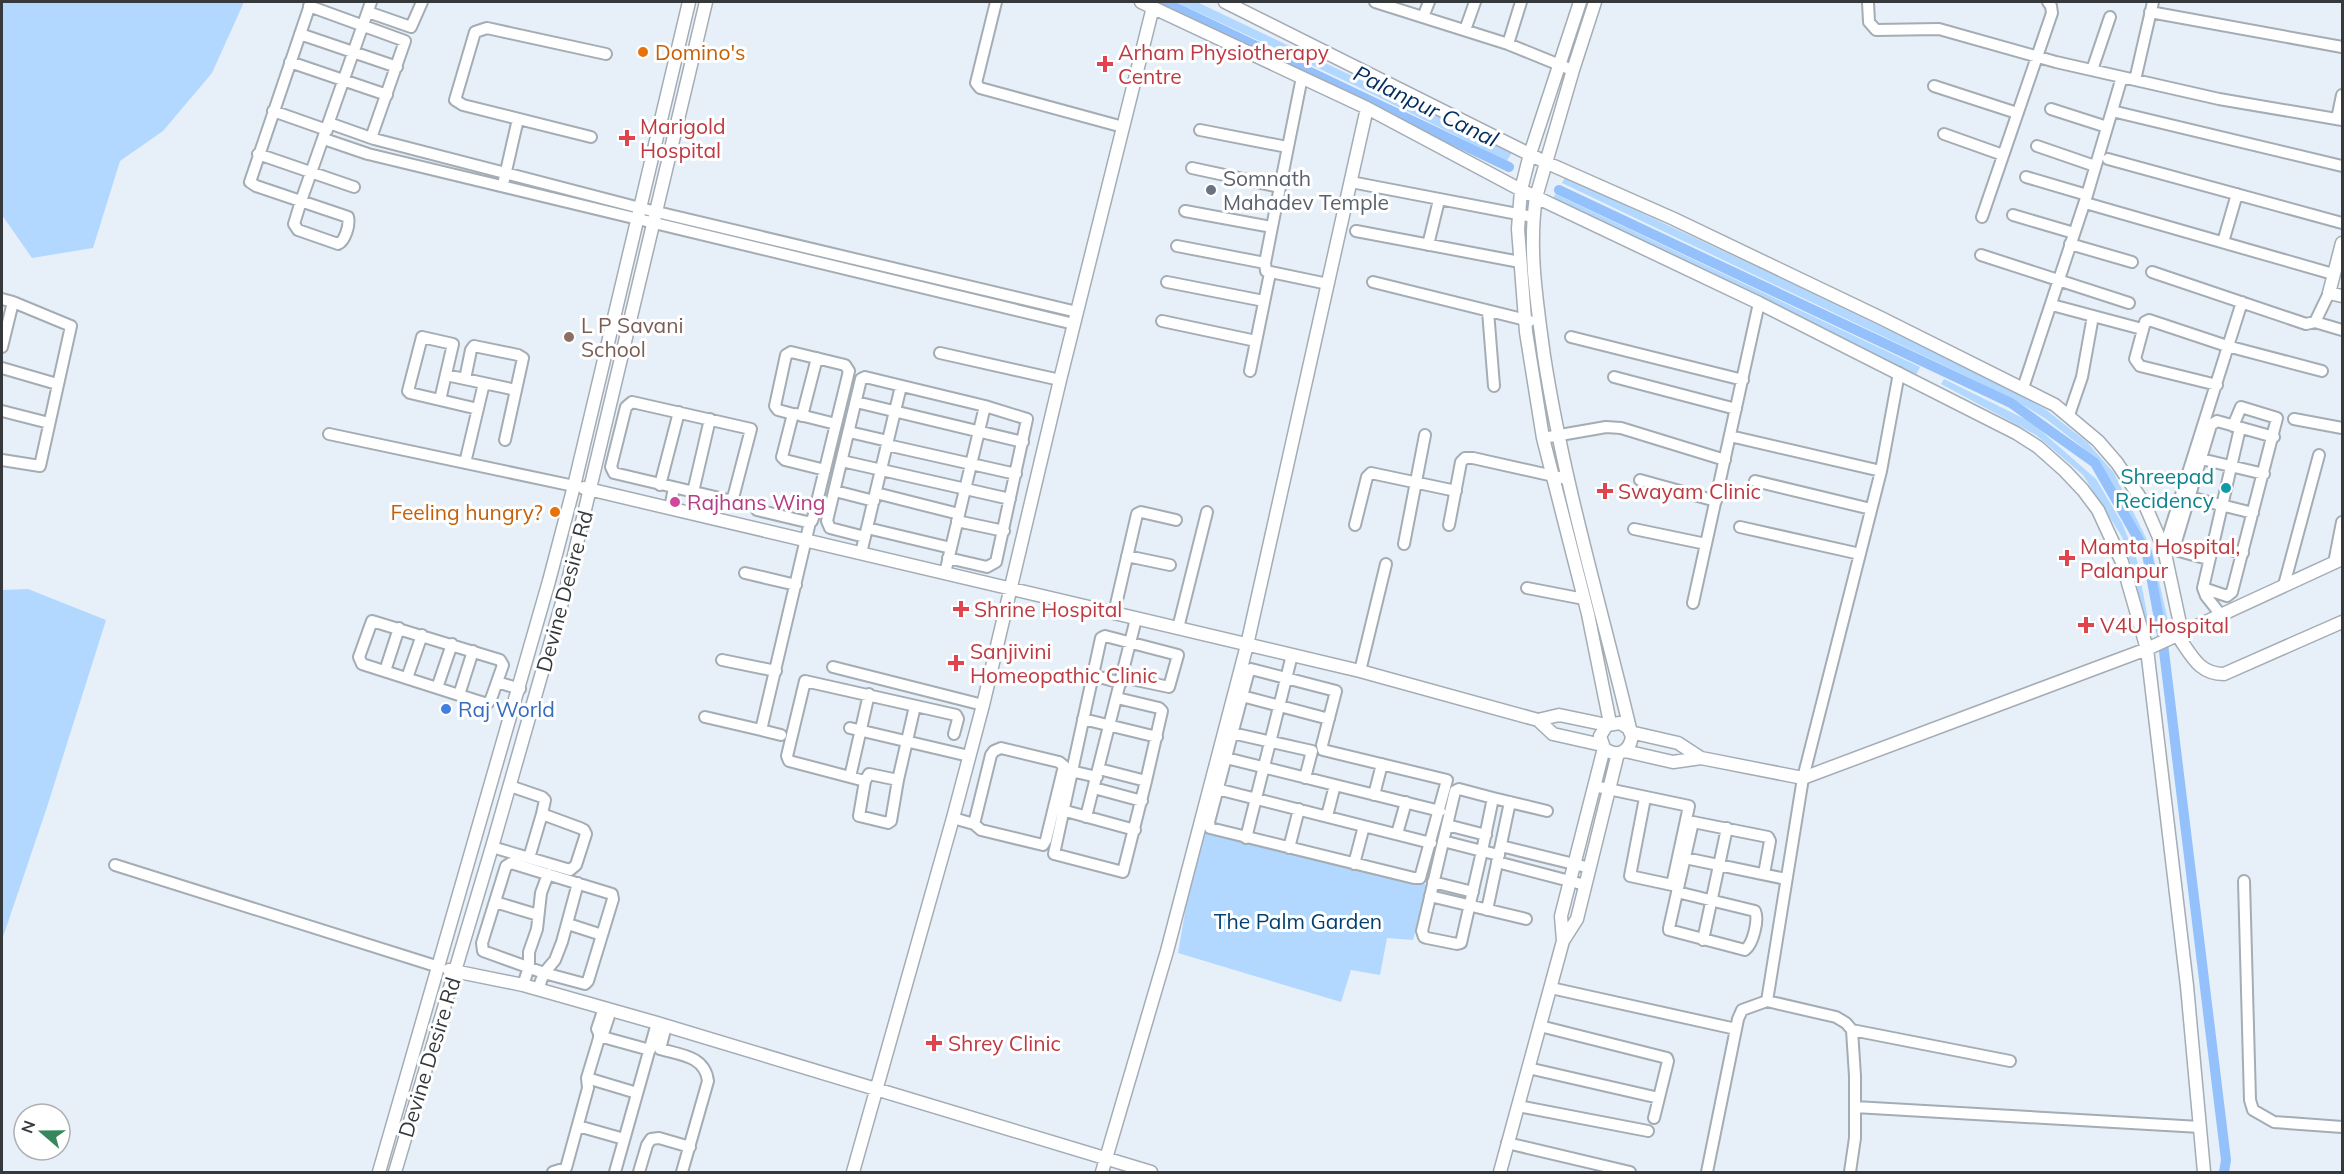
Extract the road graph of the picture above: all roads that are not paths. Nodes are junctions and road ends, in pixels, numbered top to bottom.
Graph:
1 (422, 2) edge
2 (689, 2) edge
3 (706, 2) edge
4 (996, 2) edge
5 (1140, 2) edge
6 (1225, 2) edge
7 (1379, 2) edge
8 (1429, 2) edge
9 (1475, 2) edge
10 (1521, 2) edge
11 (1580, 2) edge
12 (1595, 2) edge
13 (1868, 2) edge
14 (2048, 2) edge
15 (310, 4) edge
16 (370, 7) edge
17 (1153, 7) junction
18 (2151, 7) edge
19 (1576, 14) junction
20 (1423, 17) junction
21 (2109, 17) dead end
22 (1589, 18) junction
23 (363, 25) junction
24 (1465, 30) junction
25 (300, 33) junction
26 (1508, 44) junction
27 (2343, 47) edge
28 (354, 52) junction
29 (606, 54) dead end
30 (2037, 57) junction
31 (290, 62) junction
32 (1559, 65) junction
33 (397, 67) junction
34 (1573, 70) junction
35 (2092, 70) junction
36 (1302, 77) junction
37 (2122, 77) junction
38 (2135, 80) junction
39 (344, 81) junction
40 (1934, 86) dead end
41 (387, 95) junction
42 (2343, 95) edge
43 (1367, 108) junction
44 (2051, 109) dead end
45 (273, 111) junction
46 (2112, 111) junction
47 (2017, 113) junction
48 (518, 119) junction
49 (2340, 120) edge
50 (1123, 127) junction
51 (2107, 127) junction
52 (1200, 130) dead end
53 (327, 131) junction
54 (1944, 134) dead end
55 (591, 136) dead end
56 (371, 138) junction
57 (392, 144) junction
58 (2037, 146) dead end
59 (1287, 147) junction
60 (258, 154) junction
61 (1530, 154) junction
62 (2003, 155) junction
63 (387, 159) junction
64 (2108, 159) dead end
65 (1545, 162) junction
66 (2095, 166) junction
67 (2343, 166) edge
68 (1192, 168) dead end
69 (311, 173) junction
70 (505, 173) junction
71 (2026, 177) dead end
72 (1351, 182) junction
73 (502, 186) junction
74 (1280, 187) junction
75 (354, 188) dead end
76 (1521, 190) junction
77 (582, 193) junction
78 (2237, 194) junction
79 (1536, 197) junction
80 (1439, 200) junction
81 (2088, 200) junction
82 (301, 201) junction
83 (580, 204) junction
84 (1185, 211) dead end
85 (639, 213) junction
86 (1518, 214) junction
87 (2013, 215) dead end
88 (655, 217) junction
89 (1533, 217) junction
90 (1982, 217) dead end
91 (2343, 223) edge
92 (1272, 227) junction
93 (1356, 231) dead end
94 (735, 236) junction
95 (2072, 239) junction
96 (2223, 242) junction
97 (2343, 243) edge
98 (1428, 245) junction
99 (1177, 246) dead end
100 (819, 250) junction
101 (1981, 255) dead end
102 (816, 262) junction
103 (1520, 262) junction
104 (2132, 262) dead end
105 (1267, 268) junction
106 (906, 271) junction
107 (2151, 272) dead end
108 (2333, 274) junction
109 (2060, 279) junction
110 (1167, 282) dead end
111 (1374, 282) dead end
112 (903, 283) junction
113 (1328, 284) junction
114 (964, 285) junction
115 (2329, 293) junction
116 (2343, 296) edge
117 (962, 297) junction
118 (2, 299) edge
119 (1264, 301) junction
120 (13, 302) junction
121 (2242, 302) junction
122 (1760, 303) junction
123 (2129, 303) dead end
124 (2052, 305) junction
125 (1488, 311) junction
126 (1077, 312) junction
127 (2093, 316) junction
128 (1525, 320) junction
129 (1162, 321) dead end
130 (2315, 322) junction
131 (1074, 324) junction
132 (1540, 324) junction
133 (2142, 328) junction
134 (2343, 330) edge
135 (1571, 337) dead end
136 (1256, 341) junction
137 (2228, 346) junction
138 (2, 347) edge
139 (940, 353) dead end
140 (816, 358) junction
141 (2, 368) edge
142 (1250, 371) dead end
143 (2322, 371) dead end
144 (1899, 373) junction
145 (446, 375) junction
146 (1614, 377) dead end
147 (465, 379) junction
148 (1060, 380) junction
149 (1743, 380) junction
150 (484, 383) junction
151 (57, 384) junction
152 (2217, 385) junction
153 (901, 386) junction
154 (1494, 386) dead end
155 (2023, 388) junction
156 (1550, 389) junction
157 (516, 390) junction
158 (1536, 390) junction
159 (440, 400) junction
160 (856, 402) junction
161 (985, 406) junction
162 (478, 409) junction
163 (1736, 409) junction
164 (2, 411) edge
165 (895, 411) junction
166 (679, 412) junction
167 (798, 415) junction
168 (2069, 415) junction
169 (710, 419) junction
170 (2294, 419) dead end
171 (49, 423) junction
172 (836, 424) junction
173 (2237, 427) junction
174 (2343, 428) edge
175 (849, 432) junction
176 (979, 432) junction
177 (329, 434) dead end
178 (1425, 435) dead end
179 (1558, 435) junction
180 (1730, 436) junction
181 (2274, 437) junction
182 (1543, 438) junction
183 (505, 440) dead end
184 (1023, 442) junction
185 (888, 443) junction
186 (2319, 455) dead end
187 (2201, 459) junction
188 (2, 460) edge
189 (1725, 460) junction
190 (842, 461) junction
191 (465, 463) junction
192 (971, 465) junction
193 (2231, 466) junction
194 (825, 470) junction
195 (881, 470) junction
196 (1881, 471) junction
197 (1016, 474) junction
198 (2264, 474) junction
199 (1551, 475) junction
200 (1567, 478) junction
201 (1640, 480) dead end
202 (1755, 481) dead end
203 (1416, 482) junction
204 (660, 485) junction
205 (574, 486) junction
206 (675, 488) junction
207 (591, 489) junction
208 (965, 489) junction
209 (1456, 490) junction
210 (835, 491) junction
211 (693, 492) junction
212 (875, 497) junction
213 (2189, 497) junction
214 (1010, 499) junction
215 (1716, 501) junction
216 (2222, 505) junction
217 (670, 508) junction
218 (1871, 509) junction
219 (758, 510) dead end
220 (1207, 512) dead end
221 (2253, 513) junction
222 (958, 517) junction
223 (1176, 520) dead end
224 (810, 522) junction
225 (2343, 522) edge
226 (1355, 525) dead end
227 (1449, 525) dead end
228 (1740, 527) dead end
229 (1634, 529) dead end
230 (1004, 531) junction
231 (866, 532) junction
232 (1582, 539) junction
233 (806, 540) junction
234 (1569, 542) junction
235 (1404, 544) dead end
236 (1706, 544) junction
237 (2211, 546) junction
238 (2164, 549) junction
239 (861, 553) junction
240 (950, 553) junction
241 (2243, 553) junction
242 (1860, 554) junction
243 (1127, 556) junction
244 (2208, 559) junction
245 (2338, 561) edge
246 (1386, 564) dead end
247 (1170, 565) dead end
248 (745, 573) dead end
249 (945, 573) junction
250 (796, 585) junction
251 (2284, 585) junction
252 (1527, 588) dead end
253 (2203, 588) junction
254 (1011, 589) junction
255 (1584, 599) junction
256 (1693, 603) dead end
257 (1114, 613) junction
258 (1602, 613) junction
259 (1588, 614) junction
260 (2221, 615) junction
261 (1136, 619) junction
262 (2343, 622) edge
263 (399, 628) junction
264 (1178, 628) junction
265 (422, 635) junction
266 (2175, 636) junction
267 (1131, 642) junction
268 (452, 644) junction
269 (1247, 645) junction
270 (2150, 647) junction
271 (473, 651) junction
272 (1292, 655) junction
273 (722, 660) dead end
274 (833, 667) dead end
275 (384, 671) junction
276 (1360, 671) junction
277 (776, 672) junction
278 (1092, 675) junction
279 (407, 678) junction
280 (1286, 678) junction
281 (1122, 680) junction
282 (497, 682) junction
283 (437, 688) junction
284 (520, 689) junction
285 (869, 694) junction
286 (459, 695) junction
287 (1242, 696) junction
288 (1117, 698) junction
289 (983, 705) junction
290 (915, 706) junction
291 (1279, 706) junction
292 (705, 717) dead end
293 (1083, 719) junction
294 (1329, 719) junction
295 (1538, 720) junction
296 (1609, 724) junction
297 (1110, 725) junction
298 (855, 729) junction
299 (761, 730) junction
300 (1629, 730) junction
301 (1232, 733) junction
302 (954, 734) dead end
303 (782, 735) dead end
304 (1157, 737) junction
305 (907, 742) junction
306 (1271, 742) junction
307 (1603, 746) junction
308 (1318, 750) junction
309 (1621, 752) junction
310 (969, 756) junction
311 (1226, 758) junction
312 (1701, 758) junction
313 (1382, 764) junction
314 (1264, 768) junction
315 (1071, 771) junction
316 (850, 777) junction
317 (1097, 778) junction
318 (1305, 778) junction
319 (1803, 778) junction
320 (865, 780) junction
321 (898, 780) junction
322 (1146, 782) junction
323 (1335, 785) junction
324 (510, 786) junction
325 (1594, 786) junction
326 (1214, 788) junction
327 (1608, 790) junction
328 (1374, 795) junction
329 (1256, 798) junction
330 (1493, 798) junction
331 (1645, 798) junction
332 (1142, 801) junction
333 (1406, 802) junction
334 (1510, 802) junction
335 (1299, 809) junction
336 (1062, 810) junction
337 (1440, 811) junction
338 (1547, 812) dead end
339 (542, 814) junction
340 (1327, 816) junction
341 (1086, 817) junction
342 (953, 818) junction
343 (974, 824) junction
344 (1447, 825) junction
345 (1364, 826) junction
346 (1727, 828) junction
347 (1135, 830) junction
348 (1397, 834) junction
349 (1486, 835) junction
350 (1246, 838) junction
351 (1443, 841) junction
352 (1431, 843) junction
353 (492, 847) junction
354 (1289, 848) junction
355 (1482, 850) junction
356 (1499, 854) junction
357 (1536, 855) junction
358 (529, 858) junction
359 (1685, 858) junction
360 (1354, 864) junction
361 (1574, 864) junction
362 (115, 865) dead end
363 (1719, 865) junction
364 (1590, 868) junction
365 (1533, 871) junction
366 (548, 874) junction
367 (1764, 874) junction
368 (1786, 879) junction
369 (1570, 881) junction
370 (2244, 881) dead end
371 (1433, 882) junction
372 (578, 884) junction
373 (1585, 885) junction
374 (1473, 892) junction
375 (1677, 892) junction
376 (1430, 896) junction
377 (1712, 900) junction
378 (495, 902) junction
379 (1470, 906) junction
380 (1487, 910) junction
381 (538, 915) junction
382 (1526, 919) dead end
383 (568, 924) junction
384 (602, 935) junction
385 (1703, 940) junction
386 (1563, 941) junction
387 (439, 967) junction
388 (529, 967) junction
389 (454, 971) junction
390 (544, 973) junction
391 (523, 985) junction
392 (1551, 988) junction
393 (538, 989) junction
394 (1767, 1001) junction
395 (607, 1009) junction
396 (661, 1025) junction
397 (1540, 1026) junction
398 (1736, 1029) junction
399 (1852, 1030) junction
400 (600, 1035) junction
401 (650, 1050) junction
402 (2010, 1061) dead end
403 (1528, 1068) junction
404 (587, 1078) junction
405 (877, 1090) junction
406 (638, 1093) junction
407 (1659, 1098) junction
408 (1518, 1106) junction
409 (1855, 1107) junction
410 (1654, 1118) dead end
411 (578, 1126) junction
412 (2200, 1127) junction
413 (2343, 1127) edge
414 (1648, 1131) dead end
415 (624, 1139) junction
416 (1507, 1143) junction
417 (690, 1147) junction
418 (1106, 1159) junction
419 (379, 1173) edge
420 (395, 1173) edge
421 (554, 1173) edge
422 (615, 1173) edge
423 (639, 1173) edge
424 (682, 1173) edge
425 (853, 1173) edge
426 (1102, 1173) edge
427 (1151, 1173) edge
428 (1500, 1173) edge
429 (1630, 1173) edge
430 (1707, 1173) edge
431 (1850, 1173) edge
432 (2204, 1173) edge

1 - 16 street
2 - 85 street, Devine Desire Rd
3 - 88 street, Devine Desire Rd
4 - 50 street
5 - 17 street
6 - 61 street
7 - 20 street
8 - 20 street
9 - 24 street
10 - 26 street
11 - 19 street
12 - 22 street
13 - 30 street
14 - 30 street
15 - 23 street
15 - 25 street
16 - 23 street
17 - 36 street
17 - 50 street
18 - 27 street
18 - 38 street
19 - 22 street
19 - 32 street
20 - 24 street
21 - 35 street
22 - 34 street
23 - 28 street
23 - 33 street
24 - 26 street
25 - 28 street
25 - 31 street
26 - 32 street
28 - 33 street
28 - 39 street
29 - 48 street
30 - 35 street
30 - 47 street
31 - 39 street
31 - 45 street
32 - 34 street
32 - 61 street
33 - 41 street
34 - 65 street
35 - 37 street
36 - 43 street
36 - 59 street
37 - 38 street
37 - 46 street
38 - 49 street
39 - 41 street
39 - 53 street
40 - 47 street
41 - 56 street
42 - 49 street
43 - 72 street
43 - 76 street
44 - 51 street
45 - 53 street
45 - 60 street
46 - 51 street
46 - 67 street
47 - 62 street
48 - 55 street
48 - 70 street
50 - 126 street
51 - 66 street
52 - 59 street
53 - 56 street
53 - 63 street
53 - 69 street
54 - 62 street
56 - 57 street
57 - 63 street
57 - 70 street
58 - 66 street
59 - 74 street
60 - 69 street
60 - 82 street
61 - 65 street
61 - 76 street
62 - 90 street
63 - 73 street
64 - 78 street
65 - 79 street
65 - 155 street
66 - 81 street
68 - 74 street
69 - 75 street
69 - 82 street
70 - 73 street
70 - 77 street
71 - 81 street
72 - 80 street
72 - 113 street
73 - 83 street
74 - 92 street
76 - 79 street
76 - 86 street
77 - 83 street
77 - 85 street
78 - 91 street
78 - 96 street
79 - 89 street
79 - 122 street
80 - 86 street
80 - 98 street
81 - 95 street
81 - 96 street
82 - 82 street
83 - 85 street
84 - 92 street
85 - 88 street
85 - 205 street, Devine Desire Rd
86 - 89 street
86 - 103 street
87 - 95 street
88 - 94 street
88 - 207 street, Devine Desire Rd
89 - 132 street
92 - 105 street
93 - 98 street
94 - 100 street
94 - 102 street
95 - 104 street
95 - 109 street
96 - 108 street
97 - 108 street
98 - 103 street
99 - 105 street
100 - 102 street
100 - 106 street
101 - 109 street
102 - 112 street
103 - 128 street
105 - 113 street
105 - 119 street
106 - 112 street
106 - 114 street
107 - 121 street
108 - 115 street
109 - 123 street
109 - 124 street
110 - 119 street
111 - 125 street
112 - 117 street
113 - 269 street
114 - 117 street
114 - 126 street
115 - 116 street
115 - 130 street
117 - 131 street
118 - 120 street
119 - 136 street
120 - 138 street
120 - 151 street
121 - 130 street
121 - 137 street
122 - 144 street
122 - 149 street
124 - 127 street
124 - 155 street
125 - 128 street
125 - 154 street
126 - 131 street
127 - 133 street
127 - 168 street
128 - 132 street
128 - 158 street
129 - 136 street
130 - 134 street
131 - 148 street
132 - 156 street
133 - 137 street
133 - 152 street
135 - 149 street
136 - 142 street
137 - 143 street
137 - 152 street
139 - 148 street
140 - 167 street
140 - 167 street
140 - 172 street
141 - 151 street
144 - 196 street
144 - 270 street
145 - 147 street
145 - 159 street
145 - 159 street
146 - 163 street
147 - 150 street
147 - 157 street
148 - 254 street
149 - 163 street
150 - 157 street
150 - 162 street
151 - 171 street
152 - 238 street
153 - 160 street
153 - 161 street
153 - 165 street
155 - 168 street
156 - 158 street
156 - 179 street
157 - 183 street
158 - 182 street
159 - 162 street
160 - 165 street
160 - 175 street
161 - 176 street
161 - 184 street
162 - 191 street
163 - 180 street
164 - 171 street
165 - 176 street
165 - 185 street
166 - 169 street
166 - 204 street
166 - 204 street
167 - 172 street
167 - 194 street
168 - 238 street
169 - 211 street
169 - 211 street
170 - 174 street
171 - 188 street
172 - 194 street
173 - 181 street
173 - 181 street
173 - 187 street
173 - 193 street
175 - 185 street
175 - 190 street
176 - 184 street
176 - 192 street
177 - 191 street
178 - 203 street
179 - 182 street
179 - 189 street
179 - 200 street
180 - 189 street
180 - 196 street
181 - 198 street
182 - 199 street
184 - 197 street
185 - 192 street
185 - 195 street
186 - 251 street
187 - 193 street
187 - 213 street
189 - 215 street
190 - 195 street
190 - 210 street
191 - 205 street
192 - 197 street
192 - 208 street
193 - 198 street
193 - 216 street
194 - 224 street
195 - 208 street
195 - 212 street
196 - 218 street
197 - 214 street
198 - 221 street
199 - 200 street
199 - 209 street
199 - 234 street
200 - 232 street
201 - 215 street
202 - 218 street
203 - 209 street
203 - 226 street
203 - 235 street
204 - 206 street
205 - 207 street
205 - 284 street, Devine Desire Rd
206 - 211 street
206 - 217 street
207 - 217 street
207 - 324 street, Devine Desire Rd
208 - 214 street
208 - 222 street
209 - 227 street
210 - 212 street
210 - 231 street
212 - 222 street
212 - 231 street
213 - 216 street
213 - 244 street
214 - 230 street
215 - 236 street
216 - 221 street
216 - 237 street
217 - 233 street
218 - 242 street
219 - 224 street
220 - 264 street
221 - 241 street
222 - 230 street
222 - 240 street
223 - 243 street
224 - 233 street
225 - 245 street
228 - 242 street
229 - 236 street
230 - 240 street
231 - 239 street
231 - 240 street
232 - 234 street
232 - 258 street
233 - 239 street
233 - 250 street
234 - 255 street
236 - 256 street
237 - 241 street
237 - 244 street
238 - 266 street
239 - 249 street
240 - 249 street
241 - 253 street
242 - 319 street
243 - 247 street
243 - 257 street
244 - 253 street
245 - 251 street
246 - 276 street
248 - 250 street
249 - 254 street
250 - 277 street
251 - 260 street
252 - 255 street
253 - 260 street
254 - 257 street
254 - 289 street
255 - 259 street
257 - 261 street
258 - 259 street
258 - 300 street
259 - 296 street
260 - 266 street
261 - 264 street
261 - 267 street
262 - 266 street
263 - 265 street
263 - 275 street
263 - 275 street
264 - 269 street
265 - 268 street
265 - 279 street
266 - 270 street
267 - 278 street
267 - 281 street
267 - 281 street
268 - 271 street
268 - 283 street
269 - 272 street
269 - 326 street
270 - 319 street
270 - 412 street
271 - 282 street
271 - 286 street
272 - 276 street
272 - 280 street
273 - 277 street
274 - 289 street
275 - 279 street
276 - 295 street
277 - 299 street
278 - 281 street
278 - 293 street
279 - 283 street
280 - 287 street
280 - 291 street
280 - 294 street
281 - 288 street
282 - 284 street
282 - 286 street
283 - 286 street
284 - 387 street, Devine Desire Rd
285 - 290 street
285 - 298 street
285 - 316 street
287 - 291 street
287 - 301 street
288 - 297 street
288 - 304 street
289 - 310 street
290 - 302 street
290 - 305 street
291 - 294 street
291 - 306 street
292 - 299 street
293 - 297 street
293 - 315 street
294 - 308 street
295 - 296 street
295 - 307 street
296 - 300 street
296 - 307 street
297 - 304 street
297 - 317 street
298 - 305 street
298 - 316 street
299 - 303 street
300 - 309 street
300 - 312 street
301 - 306 street
301 - 311 street
304 - 322 street
305 - 310 street
305 - 321 street
306 - 308 street
306 - 314 street
307 - 309 street
307 - 325 street
308 - 313 street
308 - 318 street
309 - 312 street
309 - 327 street
310 - 342 street
311 - 314 street
311 - 326 street
312 - 319 street
313 - 328 street
313 - 337 street
314 - 318 street
314 - 329 street
315 - 317 street
315 - 336 street
316 - 320 street
317 - 322 street
317 - 332 street
317 - 341 street
318 - 323 street
319 - 368 street
320 - 321 street
320 - 321 street
322 - 332 street
323 - 328 street
323 - 340 street
324 - 339 street
324 - 353 street, Devine Desire Rd
325 - 327 street
325 - 361 street
326 - 329 street
326 - 350 street
326 - 418 street
327 - 331 street
327 - 364 street
328 - 333 street
329 - 335 street
329 - 350 street
330 - 334 street
330 - 344 street
330 - 349 street
331 - 331 street
332 - 347 street
333 - 337 street
333 - 348 street
334 - 338 street
334 - 356 street
335 - 340 street
335 - 354 street
336 - 341 street
336 - 347 street
337 - 352 street
339 - 358 street
339 - 358 street
340 - 345 street
341 - 347 street
342 - 343 street
342 - 405 street
343 - 343 street
344 - 349 street
344 - 351 street
345 - 348 street
345 - 360 street
346 - 359 street
346 - 363 street
346 - 367 street
348 - 352 street
349 - 355 street
350 - 354 street
351 - 355 street
351 - 371 street
352 - 360 street
353 - 358 street
353 - 389 street, Devine Desire Rd
354 - 360 street
355 - 356 street
355 - 374 street
356 - 357 street
356 - 365 street
356 - 380 street
357 - 361 street
357 - 365 street
359 - 363 street
359 - 375 street
361 - 364 street
361 - 369 street
362 - 387 street
363 - 367 street
363 - 377 street
364 - 373 street
365 - 369 street
366 - 372 street
366 - 378 street
366 - 381 street
367 - 368 street
368 - 394 street
369 - 373 street
369 - 386 street
370 - 413 street
371 - 374 street
371 - 376 street
372 - 383 street
372 - 384 street
373 - 386 street
374 - 379 street
375 - 377 street
375 - 385 street
376 - 379 street
376 - 379 street
377 - 385 street
377 - 385 street
378 - 381 street
378 - 388 street
379 - 380 street
380 - 382 street
381 - 388 street
383 - 384 street
383 - 390 street
384 - 390 street
386 - 392 street
387 - 389 street
387 - 419 street, Devine Desire Rd
388 - 390 street
388 - 391 street
389 - 391 street
389 - 420 street, Devine Desire Rd
390 - 393 street
391 - 393 street
392 - 397 street
392 - 398 street
393 - 395 street
394 - 398 street
394 - 399 street
395 - 396 street
395 - 400 street
396 - 401 street
396 - 405 street
396 - 417 street
397 - 403 street
397 - 407 street
398 - 430 street
399 - 402 street
399 - 409 street
400 - 401 street
400 - 404 street
401 - 406 street
403 - 407 street
403 - 408 street
404 - 406 street
404 - 411 street
405 - 418 street
405 - 425 street
406 - 415 street
407 - 410 street
408 - 414 street
408 - 416 street
409 - 412 street
409 - 431 street
411 - 415 street
411 - 421 street
412 - 432 street
415 - 422 street
416 - 428 street
416 - 429 street
417 - 423 street
417 - 424 street
418 - 426 street
418 - 427 street

